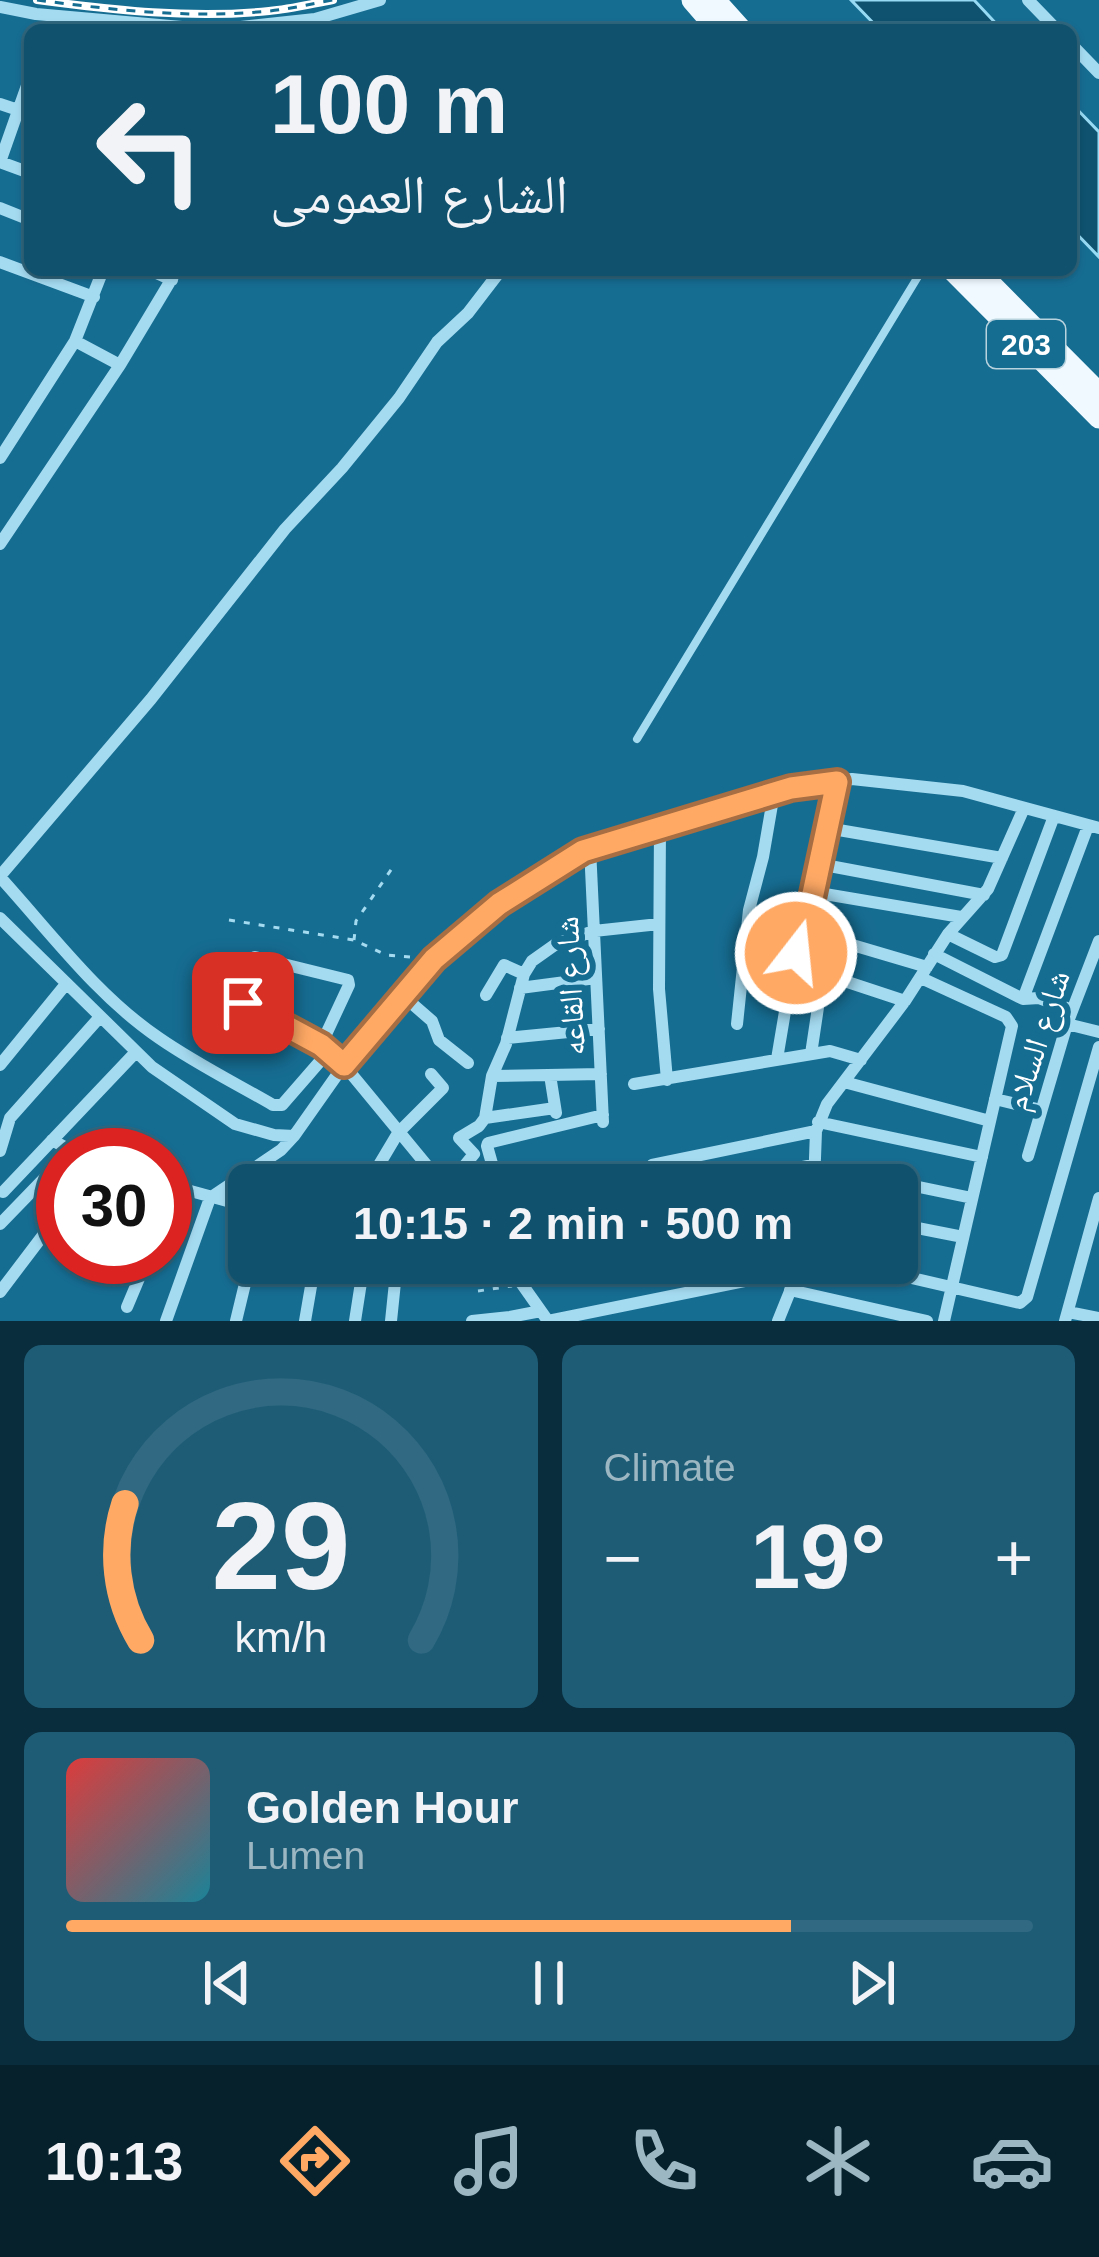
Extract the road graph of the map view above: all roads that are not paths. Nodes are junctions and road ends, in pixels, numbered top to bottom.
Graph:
1 (380, 0) edge
2 (692, 0) edge
3 (1028, 0) edge
4 (0, 7) edge
5 (52, 15) junction
6 (711, 20) edge
7 (49, 24) edge
8 (150, 24) edge
9 (312, 24) edge
10 (1051, 24) edge
11 (1077, 50) edge
12 (1099, 73) edge
13 (0, 104) edge
14 (24, 111) edge
15 (24, 171) edge
16 (38, 276) edge
17 (102, 276) edge
18 (173, 276) edge
19 (496, 276) edge
20 (918, 276) edge
21 (958, 276) edge
22 (983, 276) edge
23 (94, 297) junction
24 (75, 341) junction
25 (120, 365) junction
26 (1099, 392) edge
27 (1099, 418) edge
28 (7, 435) edge
29 (0, 458) edge
30 (0, 544) edge
31 (637, 740) dead end
32 (837, 782) junction
33 (774, 793) junction
34 (1024, 808) junction
35 (1054, 816) junction
36 (660, 826) junction
37 (1094, 827) edge
38 (827, 828) junction
39 (590, 848) junction
40 (1002, 858) junction
41 (819, 864) junction
42 (0, 876) edge
43 (813, 892) junction
44 (984, 895) junction
45 (961, 917) junction
46 (0, 918) edge
47 (659, 924) junction
48 (594, 931) junction
49 (805, 931) junction
50 (948, 934) junction
51 (1099, 941) edge
52 (254, 957) dead end
53 (793, 964) junction
54 (927, 966) junction
55 (823, 974) junction
56 (596, 978) junction
57 (522, 981) junction
58 (65, 984) junction
59 (401, 994) junction
60 (486, 995) dead end
61 (1023, 999) junction
62 (905, 1001) junction
63 (1069, 1017) junction
64 (99, 1018) junction
65 (223, 1018) dead end
66 (737, 1024) dead end
67 (599, 1029) junction
68 (1099, 1032) edge
69 (507, 1038) junction
70 (1099, 1047) edge
71 (325, 1048) junction
72 (135, 1053) junction
73 (811, 1054) junction
74 (777, 1059) junction
75 (861, 1060) junction
76 (468, 1063) dead end
77 (0, 1065) edge
78 (344, 1065) junction
79 (431, 1074) dead end
80 (601, 1074) junction
81 (550, 1075) junction
82 (492, 1076) junction
83 (667, 1080) junction
84 (844, 1082) junction
85 (634, 1084) dead end
86 (995, 1099) junction
87 (555, 1108) junction
88 (1041, 1110) junction
89 (485, 1118) junction
90 (990, 1121) junction
91 (558, 1126) junction
92 (817, 1126) junction
93 (63, 1128) edge
94 (398, 1133) junction
95 (294, 1136) junction
96 (0, 1151) edge
97 (1028, 1156) dead end
98 (36, 1157) edge
99 (982, 1157) junction
100 (380, 1164) edge
101 (425, 1164) edge
102 (466, 1164) edge
103 (492, 1164) edge
104 (656, 1164) edge
105 (813, 1164) edge
106 (918, 1187) edge
107 (36, 1188) edge
108 (3, 1192) dead end
109 (192, 1192) edge
110 (210, 1198) junction
111 (972, 1198) junction
112 (1099, 1198) edge
113 (228, 1202) edge
114 (0, 1224) edge
115 (918, 1228) edge
116 (963, 1237) junction
117 (36, 1245) edge
118 (918, 1279) edge
119 (136, 1284) edge
120 (245, 1284) edge
121 (311, 1284) edge
122 (361, 1284) edge
123 (396, 1284) edge
124 (523, 1284) edge
125 (708, 1284) edge
126 (792, 1284) edge
127 (951, 1287) junction
128 (790, 1289) junction
129 (0, 1292) edge
130 (127, 1306) dead end
131 (544, 1316) edge
132 (1066, 1316) edge
133 (1099, 1318) edge
134 (489, 1320) edge
135 (166, 1321) edge
136 (236, 1321) edge
137 (305, 1321) edge
138 (355, 1321) edge
139 (392, 1321) edge
140 (472, 1321) edge
141 (778, 1321) edge
142 (927, 1321) edge
143 (944, 1321) edge

1 - 9 street
2 - 6 main road
3 - 10 street
4 - 5 street
5 - 7 street
5 - 8 street
11 - 12 street
13 - 14 street
14 - 15 street
16 - 23 street
17 - 23 street
18 - 25 street
19 - 42 street
20 - 31 lane
21 - 27 main road, 203
22 - 26 main road, 203
23 - 24 street
24 - 25 street
24 - 28 street
25 - 30 street
28 - 29 street
32 - 33 street
32 - 34 street
32 - 38 street
33 - 36 street
33 - 66 street
34 - 35 street
34 - 40 street
35 - 37 street
35 - 50 street
36 - 39 street
36 - 47 street
37 - 61 street
38 - 40 street
38 - 41 street
39 - 48 street, شارع القاعه
39 - 59 street
40 - 44 street
41 - 43 street
41 - 44 street
42 - 71 street
43 - 45 street
43 - 49 street
44 - 45 street
45 - 50 street
46 - 58 street
47 - 48 street
47 - 83 street
48 - 56 street, شارع القاعه
48 - 57 street
49 - 53 street
49 - 54 street
50 - 54 street
51 - 63 street, شارع السلام
52 - 71 street
53 - 55 street
53 - 74 street
54 - 61 street
54 - 62 street
54 - 86 street
55 - 62 street
55 - 73 street
56 - 57 street
56 - 67 street, شارع القاعه
57 - 60 street
57 - 69 street
58 - 64 street
58 - 77 street
59 - 76 street
59 - 78 street
61 - 63 street
62 - 75 street
63 - 68 street
63 - 88 street, شارع السلام
64 - 72 street
64 - 96 street
65 - 71 street
67 - 69 street
67 - 80 street, شارع القاعه
69 - 82 street
70 - 127 street
71 - 78 street
72 - 93 street
72 - 95 street
73 - 74 street
73 - 75 street
74 - 83 street
75 - 84 street
78 - 94 street
78 - 95 street
79 - 94 street
80 - 81 street
80 - 91 street, شارع القاعه
81 - 82 street
81 - 87 street
82 - 89 street
83 - 85 street
84 - 90 street
84 - 92 street
86 - 88 street
86 - 90 street
87 - 89 street
87 - 91 street
88 - 97 street, شارع السلام
89 - 102 street
90 - 99 street
91 - 103 street
92 - 99 street
92 - 104 street
92 - 105 street
94 - 100 street
94 - 101 street
95 - 110 street
98 - 108 street
99 - 111 street
106 - 111 street
107 - 114 street
109 - 110 street
110 - 113 street
110 - 135 street
111 - 116 street
112 - 132 street
115 - 116 street
116 - 127 street
117 - 129 street
118 - 127 street
119 - 130 street
120 - 136 street
121 - 137 street
122 - 138 street
123 - 139 street
124 - 131 street
125 - 131 street
126 - 128 street
127 - 143 street
128 - 141 street
128 - 142 street
131 - 134 street
132 - 133 street
134 - 140 street

